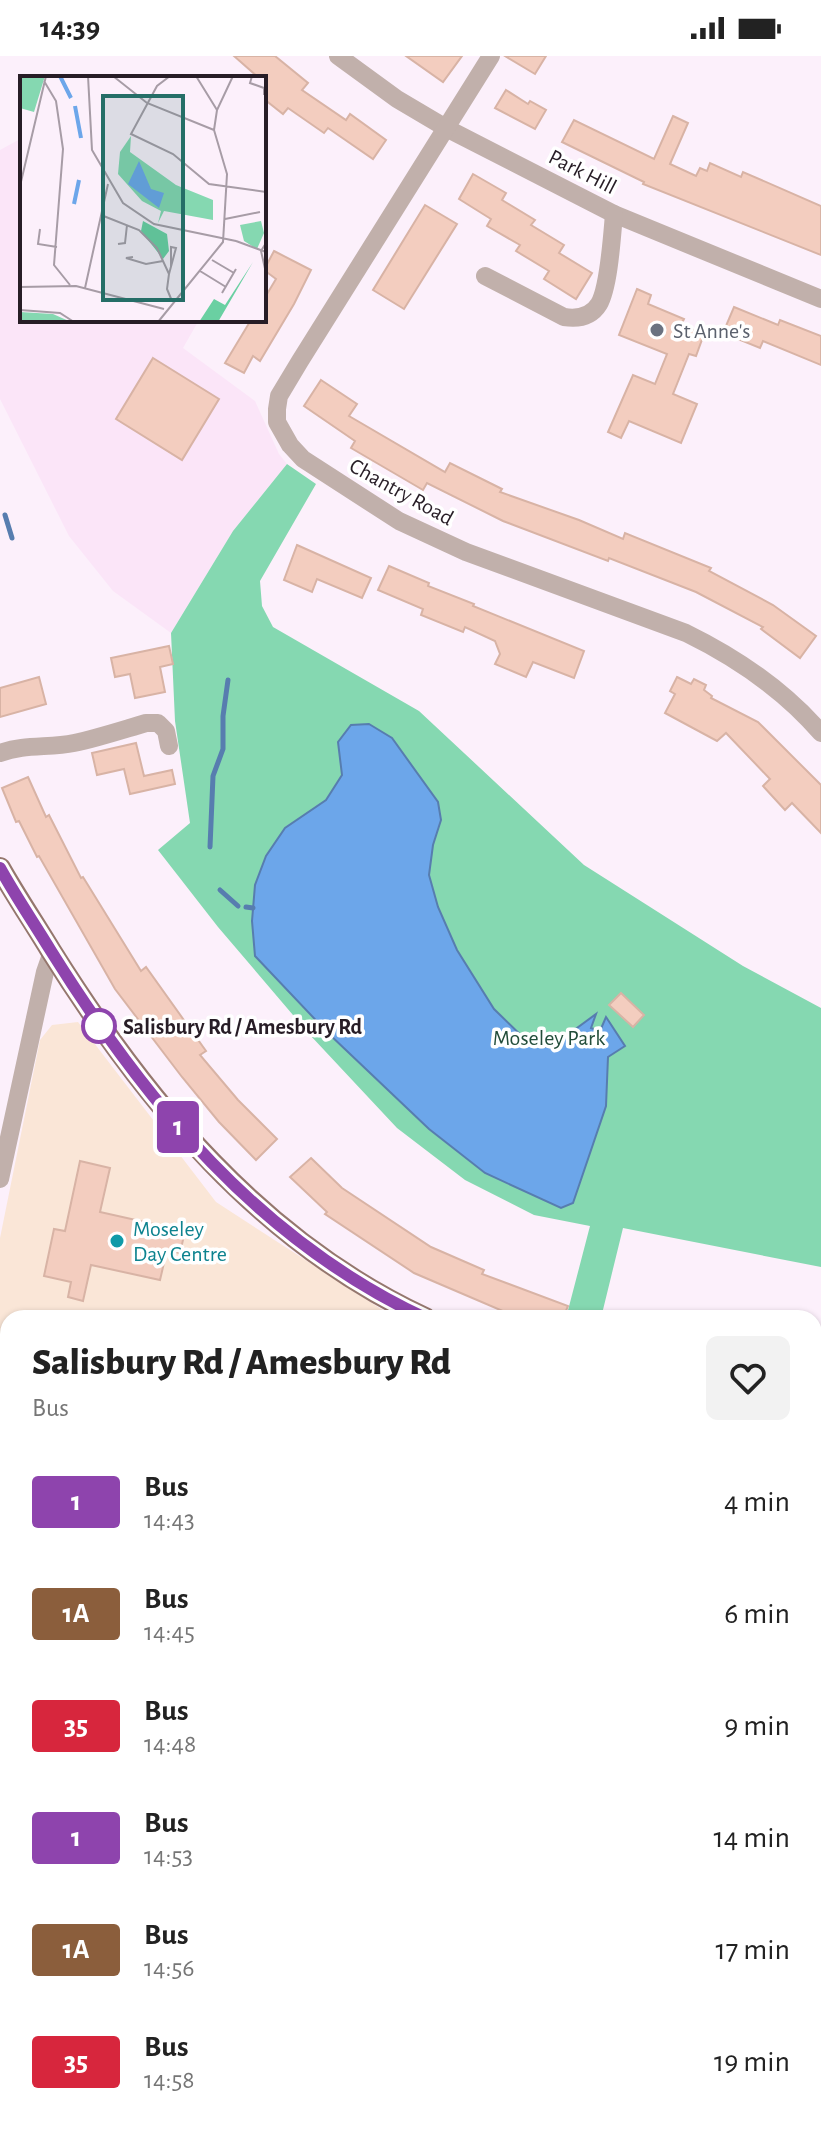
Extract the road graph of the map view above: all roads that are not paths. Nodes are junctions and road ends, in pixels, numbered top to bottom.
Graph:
1 (338, 56) edge
2 (491, 56) edge
3 (446, 128) junction
4 (614, 214) junction
5 (485, 276) dead end
6 (821, 299) edge
7 (821, 733) edge
8 (169, 746) dead end
9 (0, 753) edge
10 (0, 868) edge
11 (52, 952) junction
12 (0, 1179) edge
13 (411, 1310) edge

1 - 3 street, Park Hill
2 - 3 street, Chantry Road
3 - 4 street, Park Hill
3 - 7 street, Chantry Road
4 - 5 street
4 - 6 street, Park Hill
8 - 9 street
10 - 11 main road
11 - 12 street
11 - 13 main road

